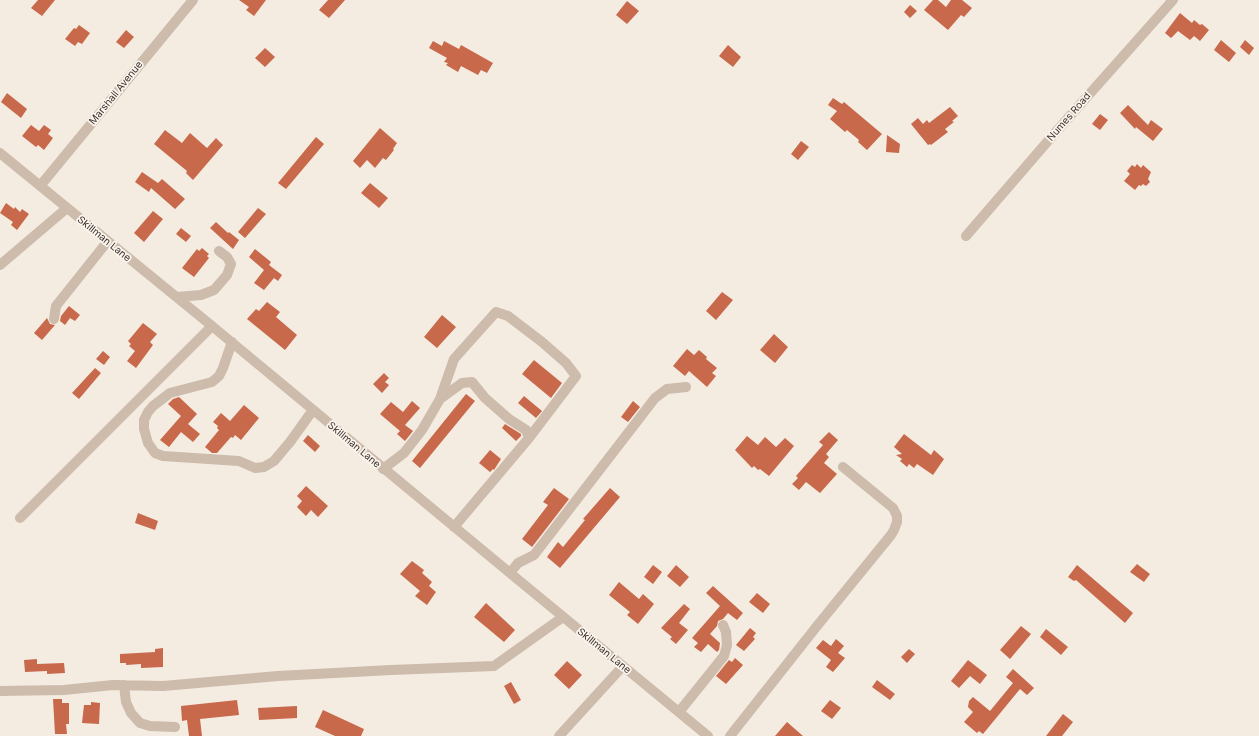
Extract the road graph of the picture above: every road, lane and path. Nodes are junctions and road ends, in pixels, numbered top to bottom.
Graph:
1 (193, 0) edge
2 (1173, 0) edge
3 (0, 154) edge
4 (40, 186) junction
5 (67, 208) junction
6 (966, 236) dead end
7 (107, 242) junction
8 (219, 251) dead end
9 (0, 265) edge
10 (177, 298) junction
11 (54, 319) dead end
12 (212, 326) junction
13 (232, 342) junction
14 (686, 387) dead end
15 (440, 400) junction
16 (313, 410) junction
17 (530, 438) junction
18 (843, 467) dead end
19 (383, 469) junction
20 (20, 518) dead end
21 (454, 527) junction
22 (510, 573) junction
23 (563, 617) junction
24 (723, 625) dead end
25 (623, 666) junction
26 (124, 685) junction
27 (0, 692) edge
28 (679, 712) junction
29 (175, 727) dead end
30 (559, 736) edge
31 (708, 736) edge
32 (730, 736) edge

1 - 4 street, Marshall Avenue
2 - 6 street, Numes Road
3 - 4 street, Skillman Lane
4 - 5 street, Skillman Lane
5 - 7 street, Skillman Lane
5 - 9 street
7 - 10 street, Skillman Lane
7 - 11 street
8 - 10 street
10 - 12 street, Skillman Lane
12 - 13 street, Skillman Lane
12 - 20 street
13 - 16 street, Skillman Lane
13 - 16 street
14 - 22 street
15 - 17 street
15 - 17 street
15 - 19 street
16 - 19 street, Skillman Lane
17 - 21 street
18 - 32 street
19 - 21 street, Skillman Lane
21 - 22 street, Skillman Lane
22 - 23 street, Skillman Lane
23 - 25 street, Skillman Lane
23 - 26 street
24 - 28 street
25 - 28 street, Skillman Lane
25 - 30 street
26 - 27 street
26 - 29 street
28 - 31 street, Skillman Lane

